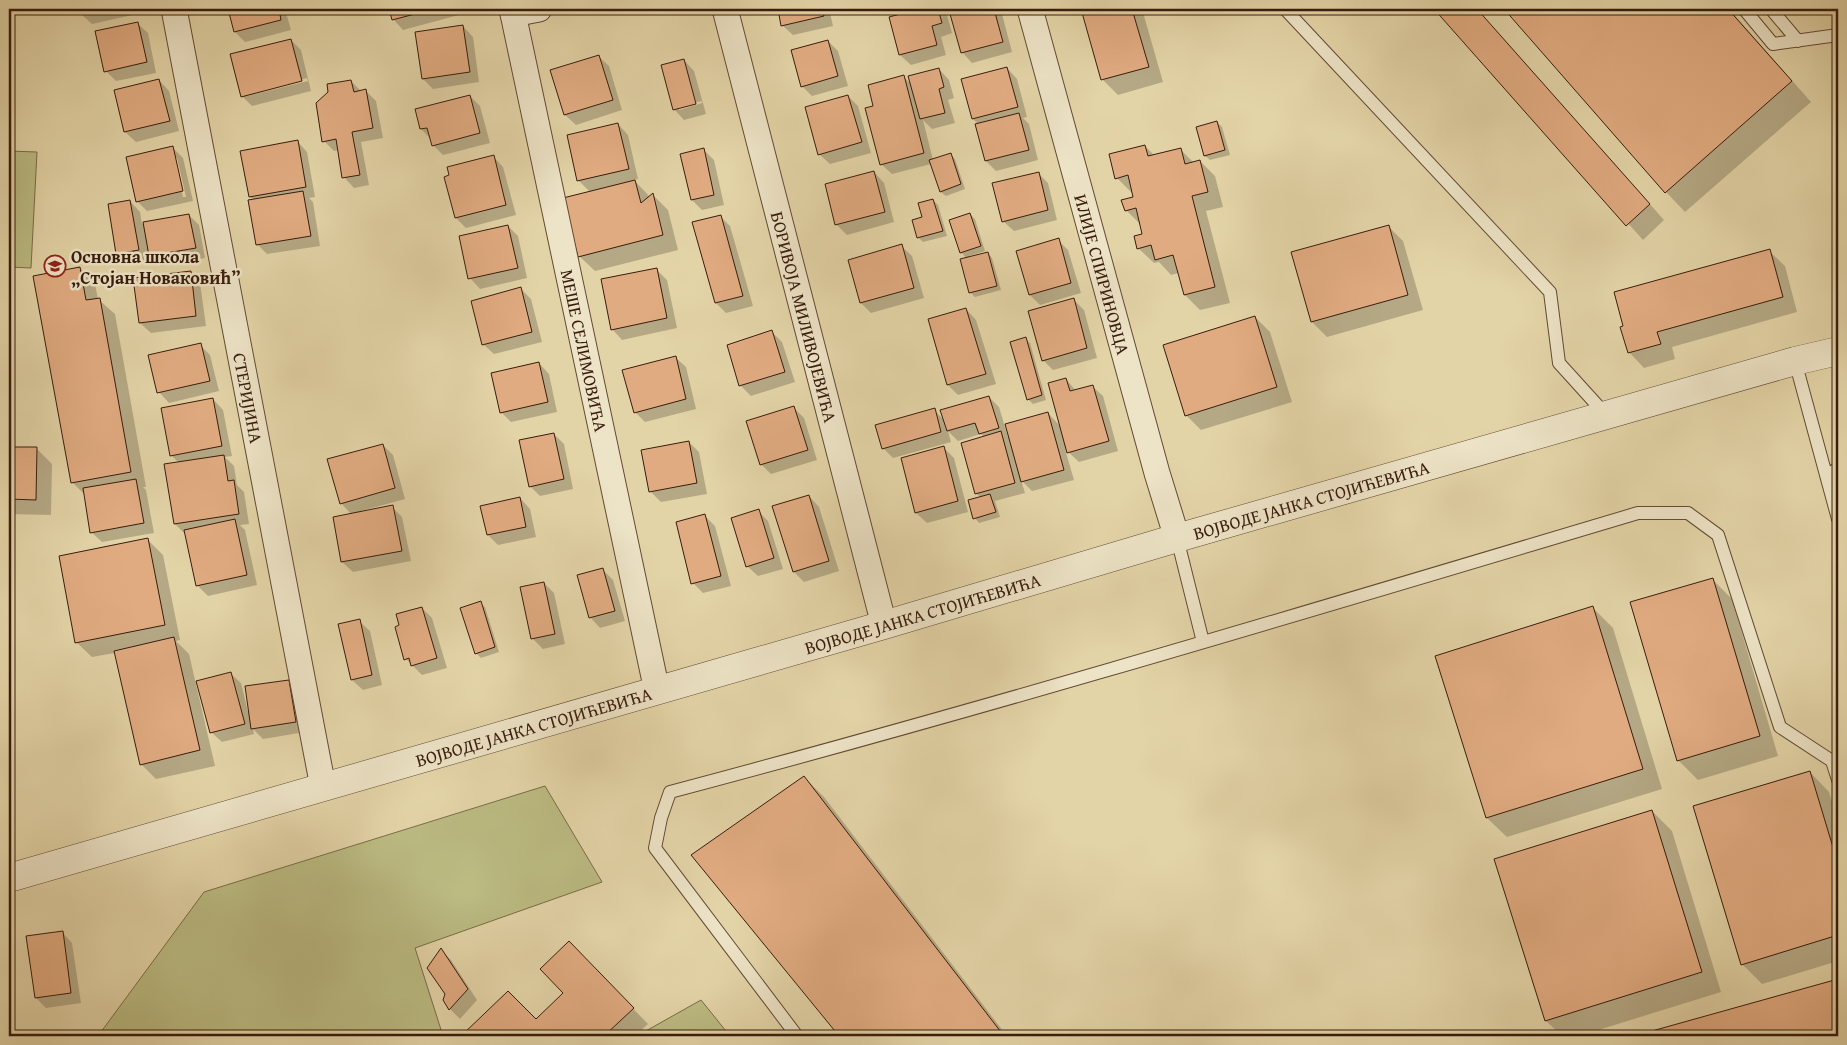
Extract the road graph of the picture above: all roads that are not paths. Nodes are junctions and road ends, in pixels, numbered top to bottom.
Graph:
1 (174, 9) edge
2 (539, 9) edge
3 (725, 9) edge
4 (1030, 9) edge
5 (1285, 9) edge
6 (1744, 9) edge
7 (1771, 9) edge
8 (513, 12) edge
9 (1838, 35) edge
10 (1798, 40) junction
11 (1838, 351) edge
12 (1795, 362) junction
13 (1607, 416) junction
14 (1838, 468) edge
15 (1827, 476) junction
16 (1838, 520) edge
17 (1177, 538) junction
18 (884, 625) junction
19 (1203, 642) junction
20 (657, 690) junction
21 (1838, 780) edge
22 (323, 787) junction
23 (9, 878) edge
24 (797, 1036) edge

1 - 22 street, СТЕРИЈИНА
2 - 8 street
3 - 18 street, БОРИВОЈА МИЛИВОЈЕВИЋА
4 - 17 street, ИЛИЈЕ СПИРИНОВЦА
5 - 13 lane
6 - 10 lane
7 - 10 lane
8 - 20 street, МЕШЕ СЕЛИМОВИЋА
9 - 10 lane
11 - 12 street, ВОЈВОДЕ ЈАНКА СТОЈИЋЕВИЋА
12 - 13 street, ВОЈВОДЕ ЈАНКА СТОЈИЋЕВИЋА
12 - 15 lane
13 - 17 street, ВОЈВОДЕ ЈАНКА СТОЈИЋЕВИЋА
14 - 15 lane
15 - 16 lane
17 - 18 street, ВОЈВОДЕ ЈАНКА СТОЈИЋЕВИЋА
17 - 19 lane
18 - 20 street, ВОЈВОДЕ ЈАНКА СТОЈИЋЕВИЋА
19 - 21 lane
19 - 24 lane
20 - 22 street, ВОЈВОДЕ ЈАНКА СТОЈИЋЕВИЋА
22 - 23 street, ВОЈВОДЕ ЈАНКА СТОЈИЋЕВИЋА

